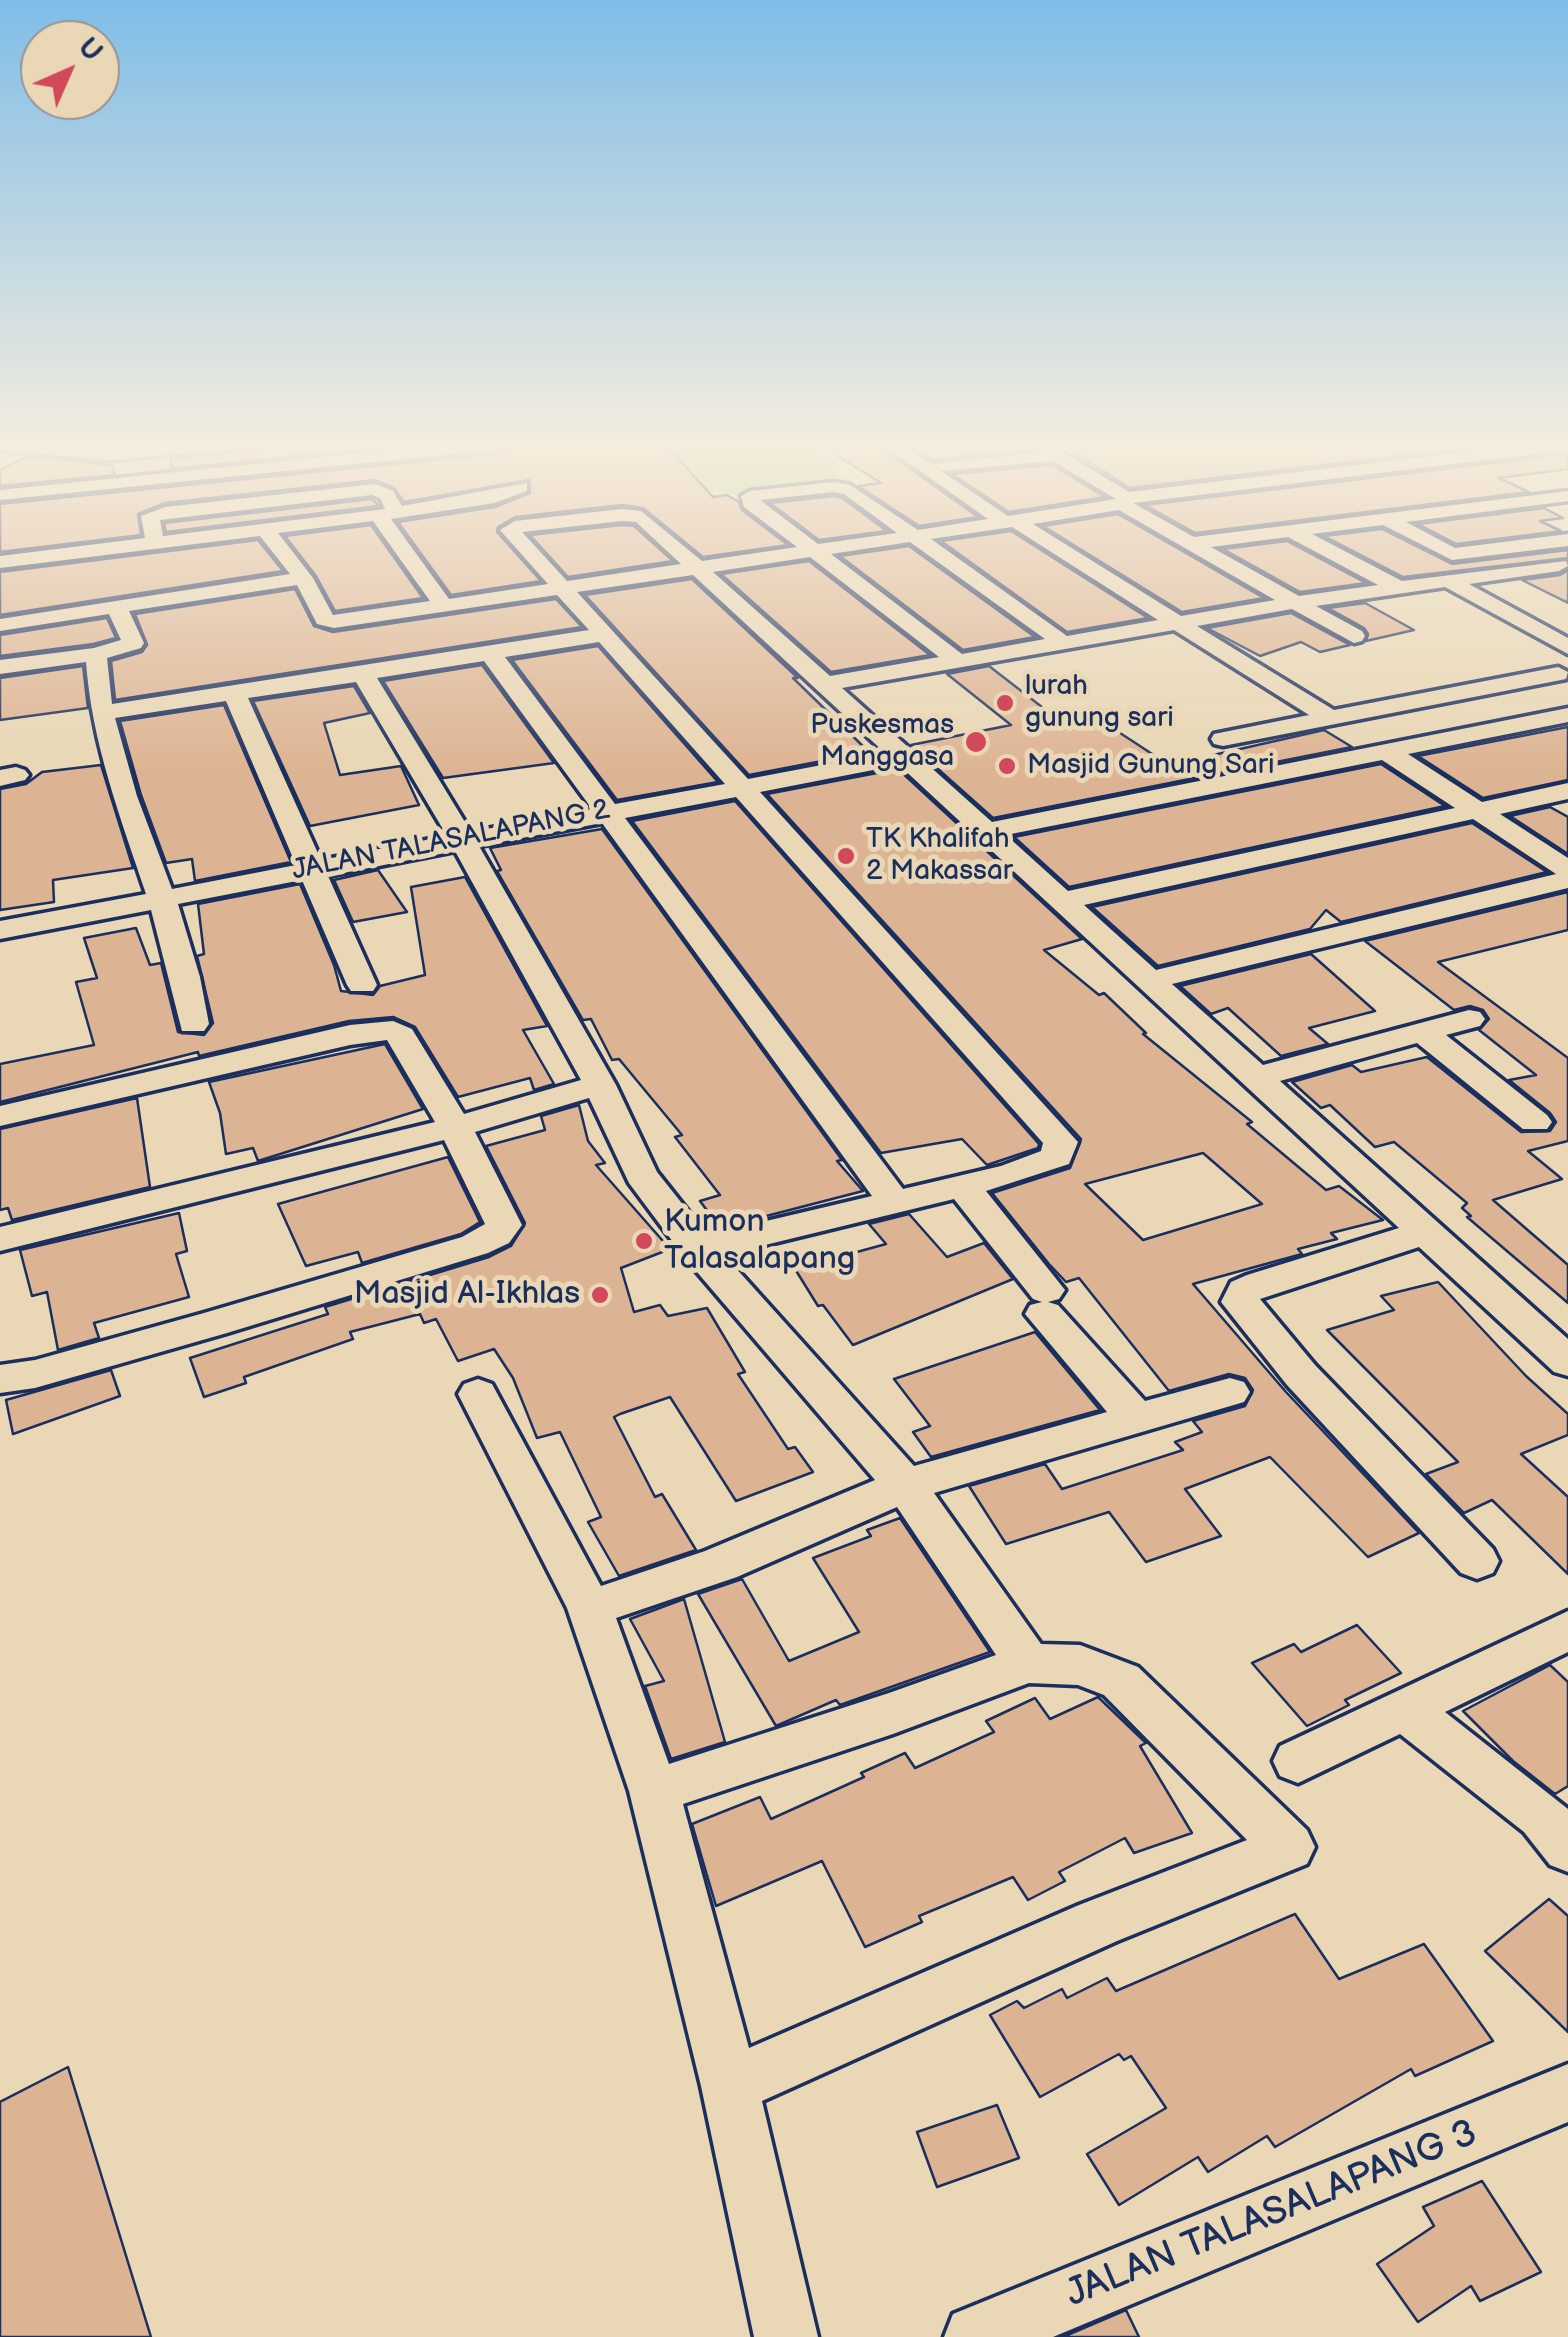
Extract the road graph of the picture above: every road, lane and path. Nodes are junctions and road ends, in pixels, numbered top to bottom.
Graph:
1 (69, 553) edge
2 (284, 553) edge
3 (411, 553) edge
4 (533, 553) edge
5 (679, 553) edge
6 (808, 553) edge
7 (816, 553) edge
8 (938, 553) edge
9 (1062, 553) edge
10 (1210, 553) edge
11 (1333, 553) edge
12 (1470, 553) edge
13 (1538, 553) edge
14 (1452, 554) joint
15 (1565, 561) edge
16 (0, 562) edge
17 (698, 569) junction
18 (178, 570) dead end
19 (1491, 574) junction
20 (304, 578) junction
21 (1450, 581) junction
22 (563, 588) junction
23 (1399, 588) junction
24 (194, 596) junction
25 (1293, 603) junction
26 (444, 606) junction
27 (116, 607) junction
28 (0, 625) edge
29 (1179, 625) junction
30 (605, 634) junction
31 (1354, 636) dead end
32 (1065, 644) junction
33 (1568, 648) edge
34 (490, 653) junction
35 (96, 654) junction
36 (958, 660) junction
37 (0, 667) edge
38 (363, 674) junction
39 (1558, 674) dead end
40 (825, 684) junction
41 (234, 693) junction
42 (101, 713) junction
43 (1568, 715) edge
44 (1328, 717) junction
45 (1223, 739) dead end
46 (1386, 751) junction
47 (904, 757) junction
48 (745, 786) junction
49 (1568, 791) edge
50 (1478, 811) junction
51 (604, 812) junction
52 (983, 832) junction
53 (462, 840) junction
54 (313, 868) junction
55 (1568, 870) edge
56 (1568, 880) edge
57 (159, 897) junction
58 (1061, 901) junction
59 (0, 930) edge
60 (1148, 981) junction
61 (362, 985) dead end
62 (1469, 1019) dead end
63 (193, 1024) dead end
64 (1425, 1034) junction
65 (1256, 1077) junction
66 (600, 1085) junction
67 (0, 1116) edge
68 (1535, 1122) dead end
69 (455, 1126) junction
70 (961, 1184) junction
71 (893, 1200) junction
72 (1426, 1232) junction
73 (0, 1240) edge
74 (698, 1249) junction
75 (1558, 1342) edge
76 (0, 1379) edge
77 (1230, 1392) dead end
78 (478, 1394) dead end
79 (1138, 1420) junction
80 (905, 1485) junction
81 (1477, 1562) dead end
82 (590, 1608) junction
83 (1568, 1630) edge
84 (1028, 1663) junction
85 (1404, 1709) junction
86 (1298, 1761) dead end
87 (654, 1792) junction
88 (1568, 1848) edge
89 (730, 2086) junction
90 (1568, 2093) edge
91 (786, 2337) edge
92 (976, 2337) edge

1 - 16 street
2 - 20 street
3 - 26 street
4 - 22 street
5 - 17 street
6 - 17 street
7 - 36 street
8 - 32 street
9 - 29 street
10 - 25 street
11 - 23 street
12 - 14 street
13 - 15 street
14 - 19 street
15 - 19 street
17 - 22 street
17 - 40 street
18 - 24 street
19 - 21 street
20 - 24 street
20 - 26 street
21 - 23 street
21 - 33 street
22 - 26 street
22 - 30 street
23 - 25 street
24 - 27 street
25 - 29 street
25 - 31 street
27 - 28 street
27 - 35 street
29 - 32 street
29 - 44 street
30 - 34 street
30 - 48 street
32 - 36 street
34 - 38 street
34 - 51 street
35 - 37 street
35 - 42 street
36 - 40 street
38 - 41 street
38 - 53 street
39 - 44 street
40 - 47 street
41 - 42 street
41 - 54 street
42 - 57 street
43 - 46 street
44 - 45 street
46 - 50 street
46 - 52 street
47 - 48 street, JALAN TALASALAPANG 2
47 - 52 street
48 - 51 street, JALAN TALASALAPANG 2
48 - 70 street
49 - 50 street
50 - 55 street
50 - 58 street
51 - 53 street, JALAN TALASALAPANG 2
51 - 71 street
52 - 58 street
53 - 54 street, JALAN TALASALAPANG 2
53 - 66 street
54 - 57 street, JALAN TALASALAPANG 2
54 - 61 street
56 - 60 street
57 - 59 street, JALAN TALASALAPANG 2
57 - 63 street
58 - 60 street
60 - 65 street
62 - 64 street
64 - 65 street
64 - 68 street
65 - 72 street
66 - 69 street
66 - 74 street
67 - 69 street
69 - 73 street
69 - 76 street
70 - 71 street
70 - 79 street
71 - 74 street
72 - 75 street
72 - 81 street
74 - 80 street
77 - 79 street
78 - 82 street
79 - 80 street
80 - 82 street
80 - 84 street
82 - 87 street
83 - 85 street
84 - 87 street
84 - 89 street
85 - 86 street
85 - 88 street
87 - 89 street
89 - 91 street
90 - 92 street, JALAN TALASALAPANG 3

